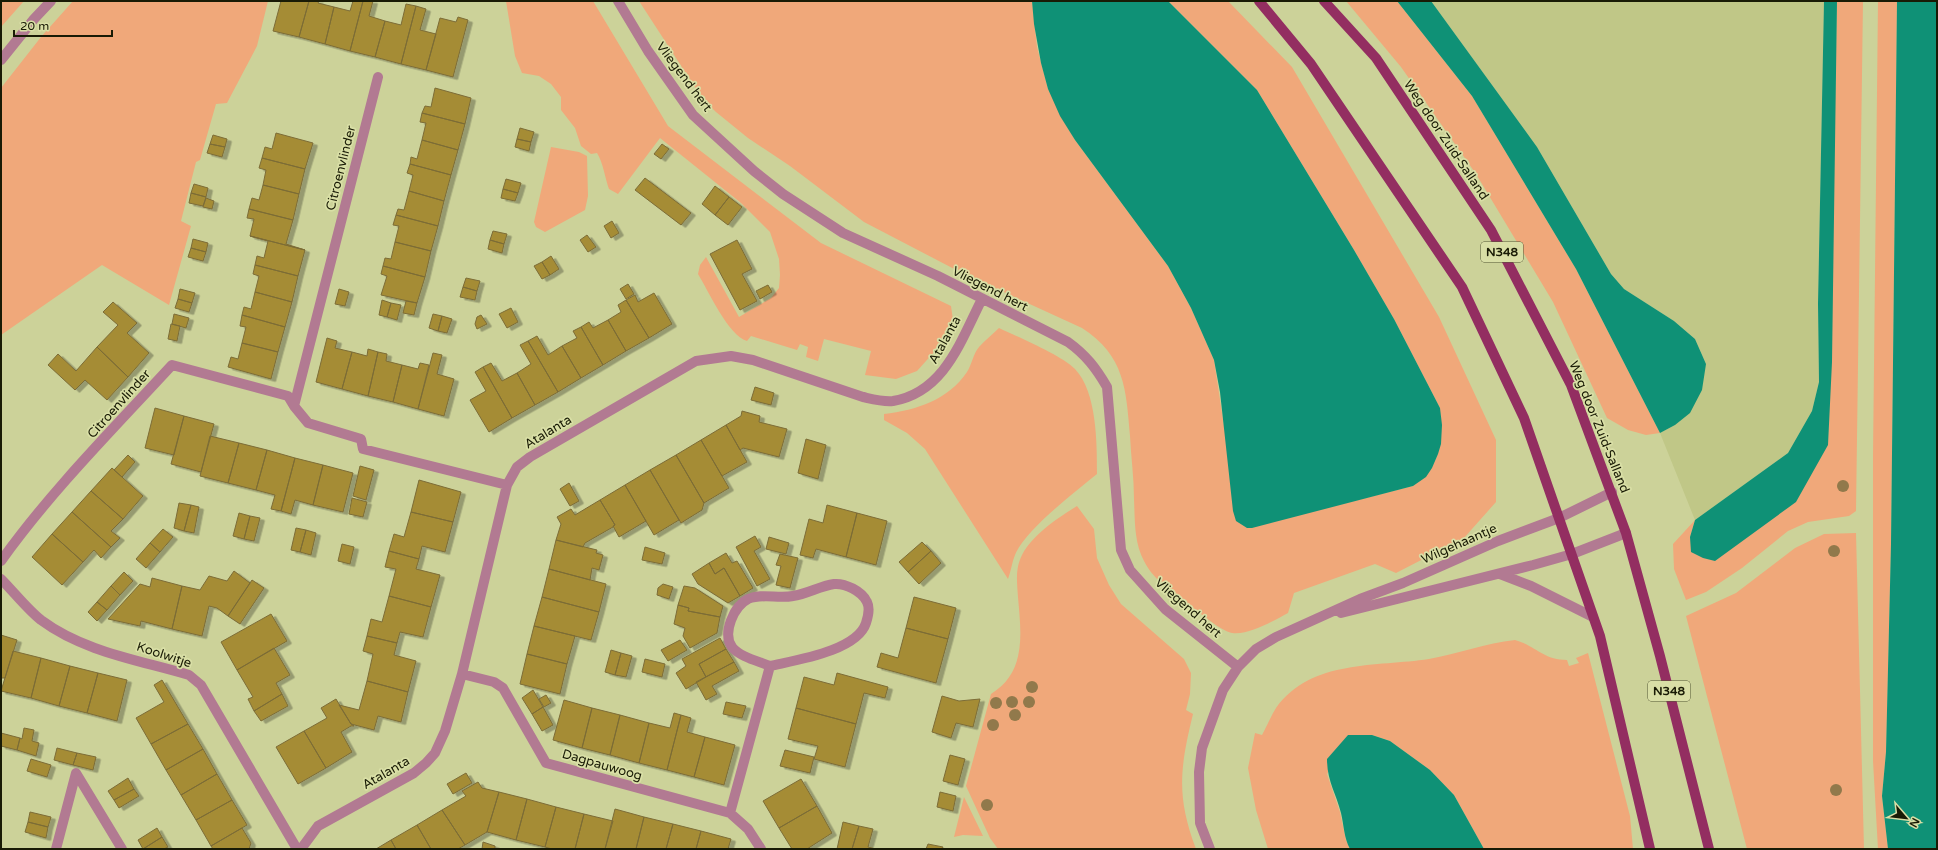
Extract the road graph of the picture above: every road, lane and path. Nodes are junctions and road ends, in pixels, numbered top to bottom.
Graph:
1 (51, 1) edge
2 (618, 1) edge
3 (1259, 1) edge
4 (1324, 1) edge
5 (1, 60) edge
6 (378, 77) dead end
7 (982, 299) junction
8 (294, 406) junction
9 (507, 485) junction
10 (1612, 492) junction
11 (1559, 518) junction
12 (1626, 533) junction
13 (1572, 554) junction
14 (1, 561) edge
15 (1500, 574) junction
16 (1, 579) edge
17 (1593, 617) junction
18 (1315, 619) junction
19 (770, 666) junction
20 (1238, 667) junction
21 (462, 674) junction
22 (730, 813) junction
23 (56, 849) edge
24 (122, 849) edge
25 (297, 849) edge
26 (301, 849) edge
27 (761, 849) edge
28 (1210, 849) edge
29 (1650, 849) edge
30 (1709, 849) edge

1 - 5 street
2 - 7 street, Vliegend hert
3 - 11 main road
4 - 10 main road, Weg door Zuid-Salland / N348
6 - 8 street, Citroenvlinder
7 - 9 street, Atalanta
7 - 20 street, Vliegend hert
8 - 9 street, Citroenvlinder
8 - 14 street, Citroenvlinder
9 - 21 street, Atalanta
10 - 11 street, Wilgehaantje
10 - 12 main road, Weg door Zuid-Salland / N348
11 - 13 main road
11 - 18 street, Wilgehaantje
12 - 13 street, Wilgehaantje
12 - 30 main road, Weg door Zuid-Salland / N348
13 - 15 street, Wilgehaantje
13 - 17 main road
15 - 17 street
15 - 18 street, Wilgehaantje
16 - 25 street, Koolwitje
17 - 29 main road
18 - 20 street, Wilgehaantje
19 - 19 street
19 - 22 street
20 - 28 street, Wilgehaantje
21 - 22 street, Dagpauwoog
21 - 26 street, Atalanta
22 - 27 street, Dagpauwoog
23 - 24 street

